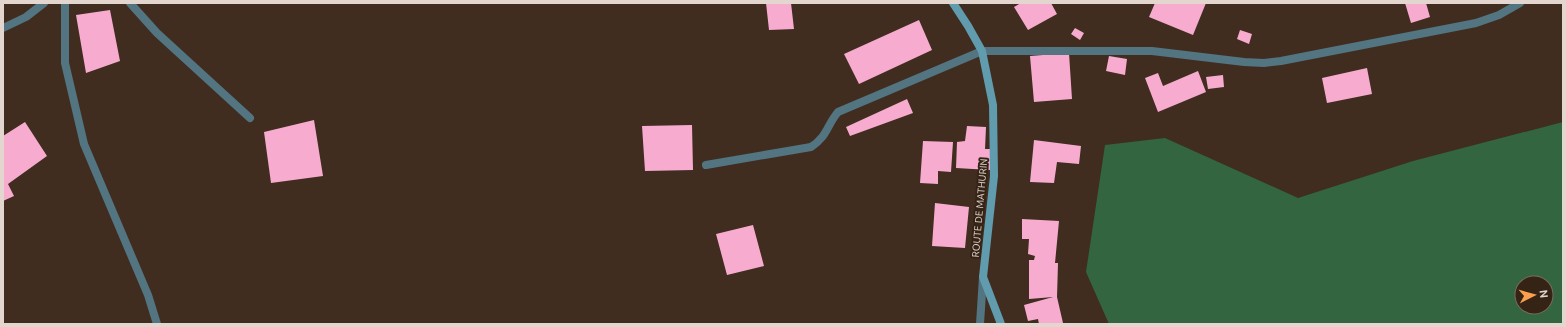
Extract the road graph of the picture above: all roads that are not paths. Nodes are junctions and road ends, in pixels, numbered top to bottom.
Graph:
1 (44, 3) edge
2 (65, 3) edge
3 (130, 3) edge
4 (953, 3) edge
5 (1520, 3) edge
6 (3, 28) edge
7 (982, 51) junction
8 (250, 118) dead end
9 (706, 165) dead end
10 (983, 277) junction
11 (157, 324) edge
12 (980, 324) edge
13 (1001, 324) edge

1 - 6 street
2 - 11 street
3 - 8 street
4 - 7 street, ROUTE DE MATHURIN
5 - 7 street
7 - 9 street
7 - 10 street, ROUTE DE MATHURIN
10 - 12 street
10 - 13 street, ROUTE DE MATHURIN

